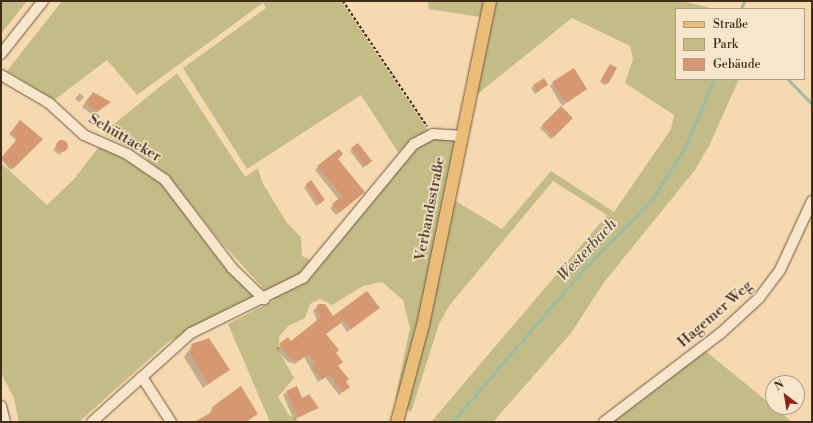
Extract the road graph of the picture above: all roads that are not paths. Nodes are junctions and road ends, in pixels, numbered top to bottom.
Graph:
1 (43, 1) edge
2 (490, 1) edge
3 (1, 54) edge
4 (1, 75) edge
5 (462, 136) junction
6 (812, 201) edge
7 (264, 299) junction
8 (142, 377) junction
9 (1, 406) edge
10 (5, 422) edge
11 (92, 422) edge
12 (171, 422) edge
13 (397, 422) edge
14 (604, 422) edge

1 - 3 street
2 - 5 main road, Verbandsstraße
4 - 7 street, Schüttacker
5 - 7 street
5 - 13 main road, Verbandsstraße
6 - 14 street, Hagemer Weg
7 - 8 street
8 - 11 street
8 - 12 street
9 - 10 street

